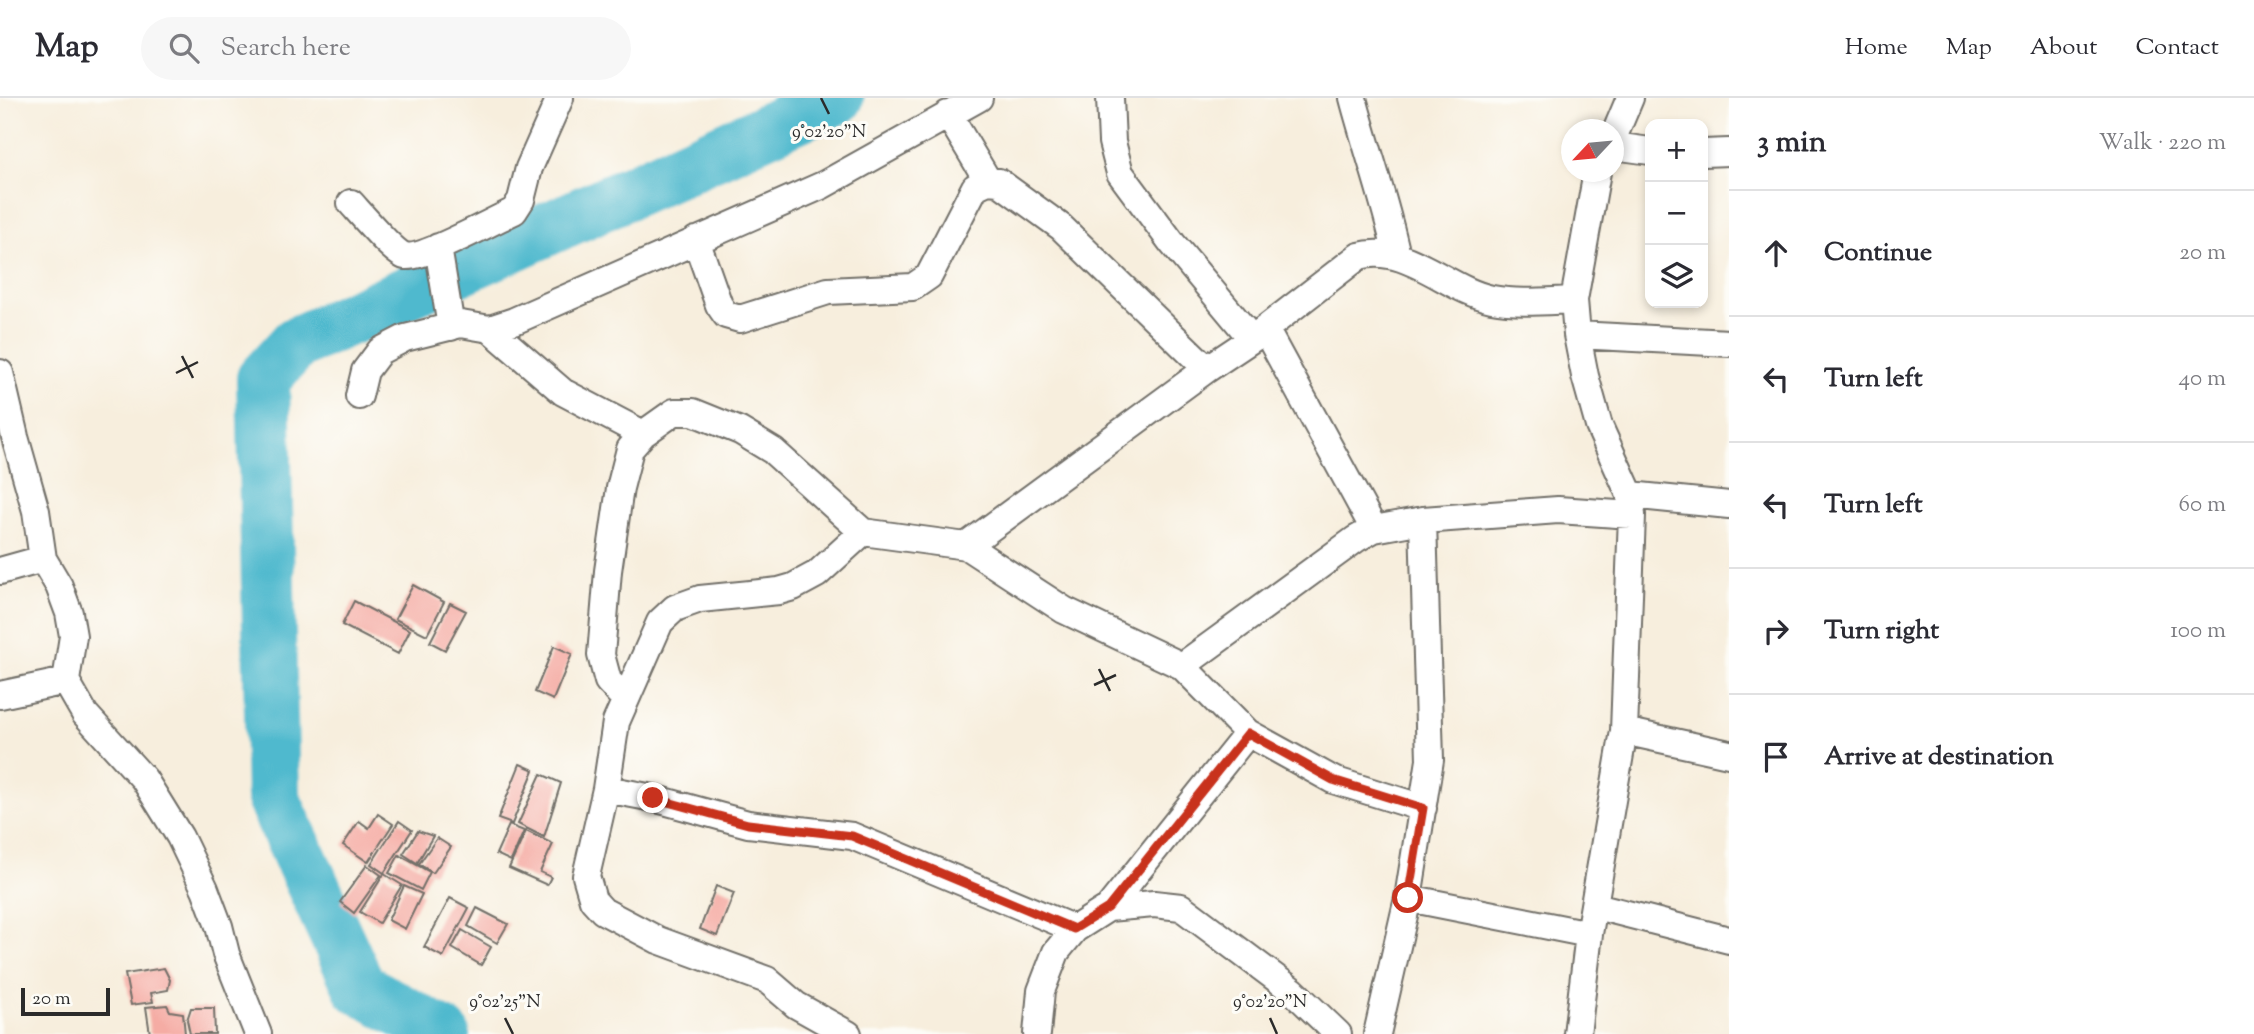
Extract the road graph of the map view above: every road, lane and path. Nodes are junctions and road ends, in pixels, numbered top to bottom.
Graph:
1 (560, 98) edge
2 (979, 98) edge
3 (1110, 98) edge
4 (1353, 98) edge
5 (1630, 98) edge
6 (948, 114) junction
7 (1621, 119) edge
8 (1624, 147) edge
9 (1645, 150) edge
10 (1729, 152) edge
11 (1708, 153) edge
12 (988, 181) junction
13 (1595, 182) edge
14 (351, 203) dead end
15 (696, 240) junction
16 (438, 249) junction
17 (1397, 256) junction
18 (1574, 300) junction
19 (450, 325) junction
20 (490, 329) junction
21 (1258, 334) junction
22 (1577, 335) junction
23 (1729, 343) edge
24 (1207, 369) junction
25 (0, 373) edge
26 (359, 396) dead end
27 (643, 434) junction
28 (7, 440) edge
29 (1631, 505) junction
30 (1729, 505) edge
31 (1423, 520) junction
32 (1374, 529) junction
33 (863, 532) junction
34 (966, 546) junction
35 (43, 559) junction
36 (0, 571) edge
37 (1182, 667) junction
38 (66, 681) junction
39 (0, 695) edge
40 (625, 699) junction
41 (1624, 731) junction
42 (1248, 733) junction
43 (1729, 754) edge
44 (606, 789) junction
45 (1423, 808) junction
46 (1408, 898) junction
47 (1596, 905) junction
48 (1108, 908) junction
49 (1074, 929) junction
50 (1589, 934) junction
51 (1729, 940) edge
52 (258, 1034) edge
53 (848, 1034) edge
54 (1037, 1034) edge
55 (1338, 1034) edge
56 (1377, 1034) edge
57 (1577, 1034) edge

1 - 16 street
2 - 6 street
3 - 21 street
4 - 17 street
5 - 7 street
6 - 12 street
6 - 15 street
8 - 9 street
10 - 11 street
12 - 15 street
12 - 24 street
13 - 18 street
14 - 16 street
15 - 20 street
16 - 19 street
17 - 18 street
17 - 21 street
18 - 22 street
19 - 20 street
19 - 26 street
20 - 27 street
21 - 24 street
21 - 32 street
22 - 23 street
22 - 29 street
24 - 34 street
25 - 28 street
27 - 33 street
27 - 40 street
28 - 35 street
29 - 30 street
29 - 31 street
29 - 41 street
31 - 32 street
31 - 45 street
32 - 37 street
33 - 34 street
33 - 40 street
34 - 37 street
35 - 36 street
35 - 38 street
37 - 42 street
38 - 39 street
38 - 52 street
40 - 44 street
41 - 43 street
41 - 47 street
42 - 45 street
42 - 48 street
44 - 49 street
44 - 53 street
45 - 46 street
46 - 50 street
46 - 56 street
47 - 50 street
47 - 51 street
48 - 49 street
48 - 55 street
49 - 54 street
50 - 57 street

